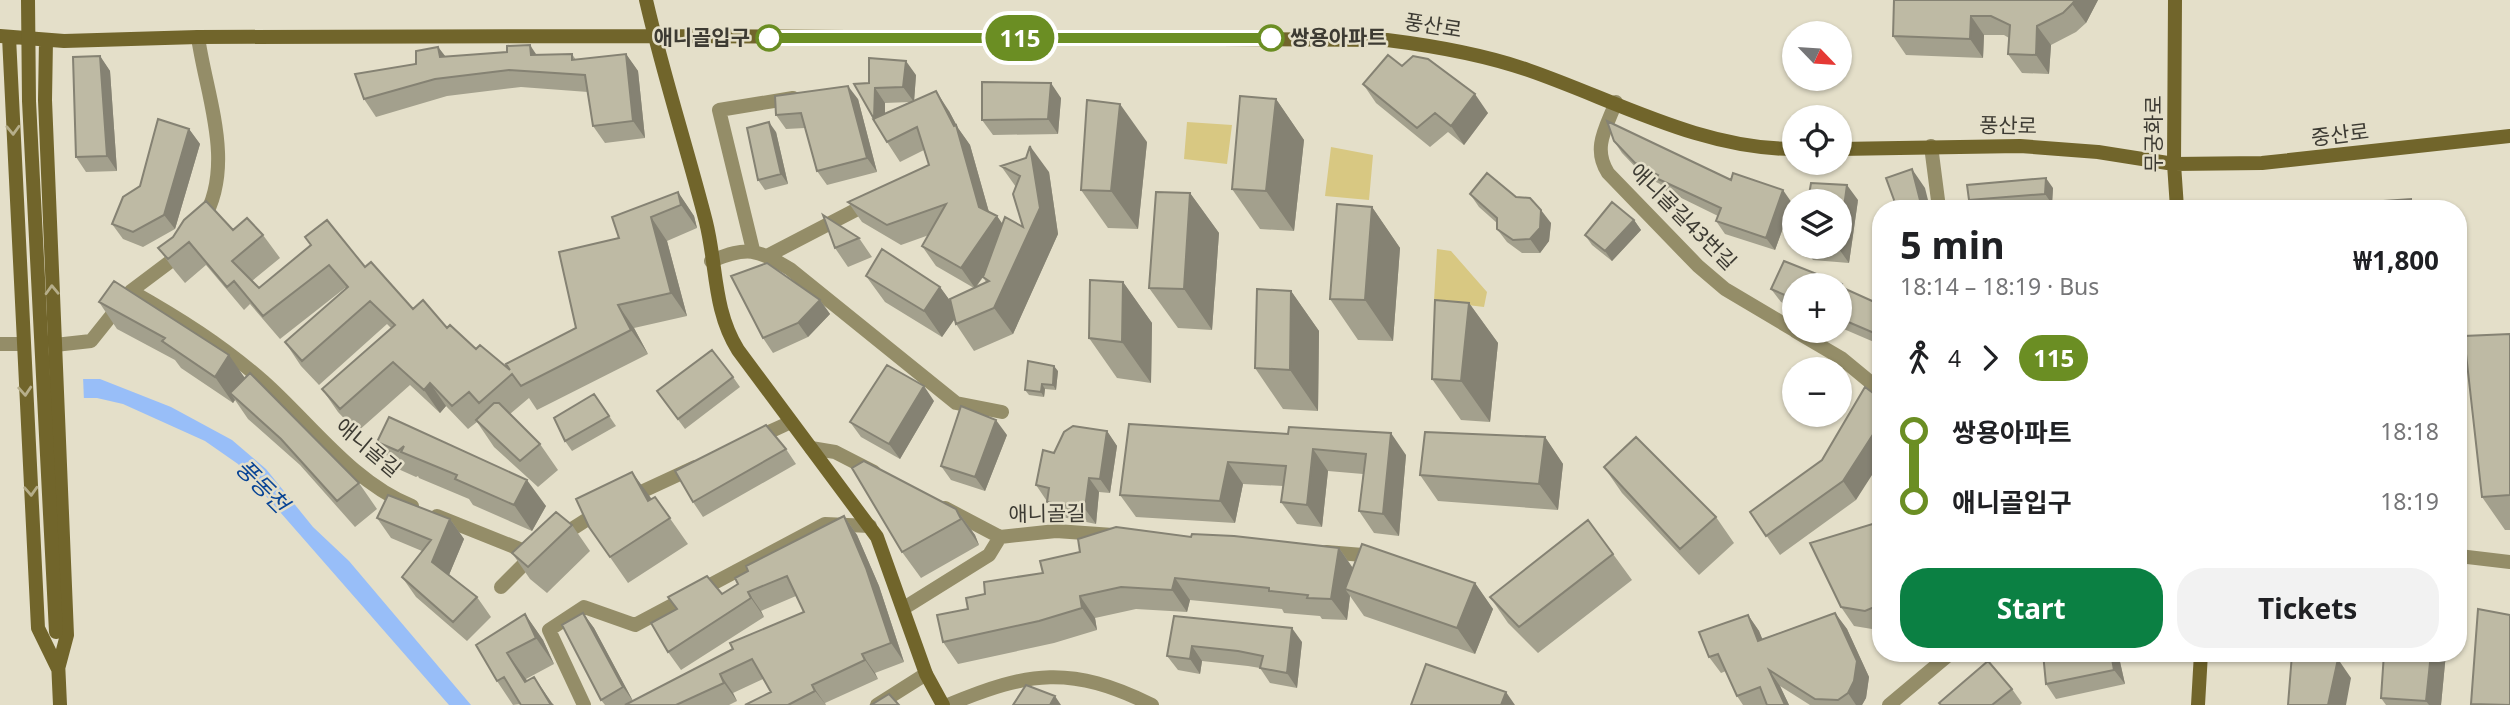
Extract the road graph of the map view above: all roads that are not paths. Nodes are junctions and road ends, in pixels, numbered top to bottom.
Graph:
1 (28, 0) edge
2 (2175, 0) edge
3 (647, 4) edge
4 (657, 36) junction
5 (4, 37) edge
6 (198, 37) junction
7 (46, 40) junction
8 (811, 95) edge
9 (1616, 103) junction
10 (2510, 136) edge
11 (1931, 146) junction
12 (1782, 148) edge
13 (1852, 149) edge
14 (2174, 164) junction
15 (887, 194) edge
16 (1938, 200) edge
17 (2177, 200) edge
18 (753, 250) junction
19 (767, 256) junction
20 (711, 261) junction
21 (131, 291) junction
22 (1782, 323) edge
23 (1815, 343) edge
24 (0, 344) edge
25 (22, 344) junction
26 (55, 352) junction
27 (1872, 384) edge
28 (1002, 412) dead end
29 (791, 422) junction
30 (741, 445) edge
31 (811, 448) junction
32 (703, 463) edge
33 (884, 477) edge
34 (932, 502) edge
35 (870, 526) junction
36 (1125, 536) edge
37 (1000, 537) junction
38 (1305, 550) edge
39 (534, 554) junction
40 (1388, 557) edge
41 (2467, 557) edge
42 (2510, 562) edge
43 (501, 587) dead end
44 (904, 608) junction
45 (1940, 662) edge
46 (2200, 662) edge
47 (58, 669) junction
48 (926, 674) junction
49 (60, 705) edge
50 (584, 705) edge
51 (877, 705) edge
52 (943, 705) edge
53 (948, 705) edge
54 (1152, 705) edge
55 (1889, 705) edge
56 (2198, 705) edge

1 - 47 main road, bridge
2 - 14 main road, 무궁화로
3 - 4 main road
4 - 6 main road, 풍산로
4 - 9 main road, 풍산로
4 - 20 main road
5 - 7 main road, 풍산로
5 -> 25 main road
6 - 7 main road, 풍산로
6 - 21 street
26 -> 7 main road
8 - 18 street
9 - 12 main road, 풍산로
9 - 22 street, 애니골길43번길
10 - 14 main road, 중산로
11 - 13 main road, 풍산로
11 - 14 main road, 풍산로
11 - 16 street
14 - 17 main road, 무궁화로
15 - 19 street
18 - 19 street
18 - 20 street
19 - 28 street
20 - 29 main road
21 - 26 street
21 - 39 street, 애니골길
23 - 27 street, 애니골길43번길
24 - 25 street
25 -> 47 main road
26 - 47 main road
29 - 30 street
29 - 31 main road
31 - 33 street
31 - 35 main road
32 - 39 street
34 - 37 street, 애니골길
35 - 44 main road
35 - 50 street
36 - 37 street, 애니골길
37 - 44 street
38 - 40 street
39 - 43 street
41 - 42 street
44 - 48 main road
45 - 55 street
46 - 56 main road
47 - 49 main road
48 - 51 street
48 - 52 main road
53 - 54 street

